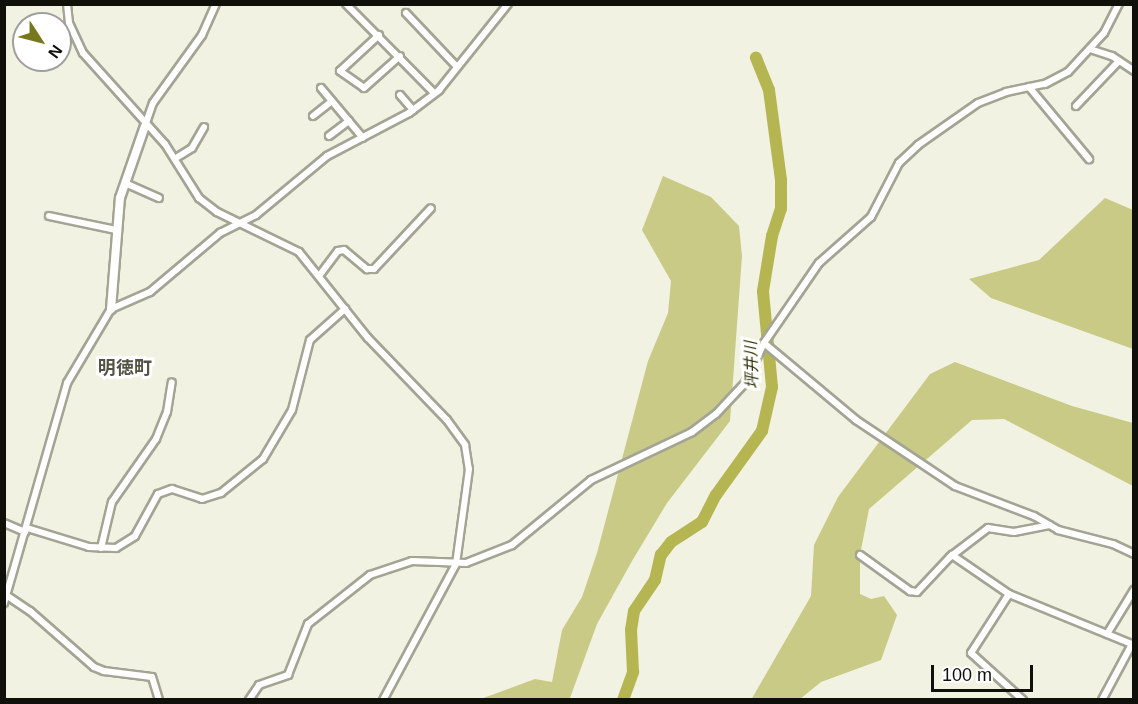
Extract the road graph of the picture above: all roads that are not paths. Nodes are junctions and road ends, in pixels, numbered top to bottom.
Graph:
1 (67, 4) edge
2 (216, 4) edge
3 (346, 4) edge
4 (508, 4) edge
5 (1119, 4) edge
6 (406, 13) dead end
7 (379, 35) junction
8 (1090, 49) junction
9 (400, 56) junction
10 (1119, 61) junction
11 (457, 67) junction
12 (1134, 72) edge
13 (1029, 87) junction
14 (321, 88) dead end
15 (434, 93) junction
16 (400, 94) dead end
17 (332, 101) junction
18 (1076, 106) dead end
19 (413, 110) junction
20 (313, 116) dead end
21 (349, 121) junction
22 (145, 126) junction
23 (204, 127) dead end
24 (329, 136) dead end
25 (363, 138) junction
26 (176, 158) junction
27 (1089, 159) dead end
28 (125, 183) junction
29 (159, 198) dead end
30 (431, 208) dead end
31 (49, 216) dead end
32 (241, 221) junction
33 (116, 230) junction
34 (319, 276) junction
35 (111, 309) junction
36 (345, 309) junction
37 (764, 343) junction
38 (172, 382) dead end
39 (4, 523) edge
40 (1049, 525) junction
41 (26, 530) junction
42 (101, 548) junction
43 (1134, 554) edge
44 (860, 555) dead end
45 (952, 555) junction
46 (456, 564) junction
47 (1134, 590) edge
48 (1009, 594) junction
49 (6, 595) junction
50 (4, 603) edge
51 (1107, 633) junction
52 (1133, 644) edge
53 (159, 699) edge
54 (249, 699) edge
55 (383, 699) edge
56 (1023, 699) edge
57 (1102, 699) edge

1 - 22 street
2 - 22 street
3 - 7 street
4 - 11 street
5 - 8 street
6 - 11 street
7 - 9 street
7 - 9 street
8 - 10 street
8 - 13 street
9 - 15 street
10 - 12 street
10 - 18 street
11 - 15 street
13 - 27 street
13 - 37 street
14 - 17 street
15 - 19 street
16 - 19 street
17 - 20 street
17 - 21 street
19 - 25 street
21 - 24 street
21 - 25 street
22 - 26 street
22 - 28 street
23 - 26 street
25 - 32 street
26 - 32 street
28 - 29 street
28 - 33 street
30 - 34 street
31 - 33 street
32 - 34 street
32 - 35 street
33 - 35 street
34 - 36 street
35 - 41 street
36 - 42 street
36 - 46 street
37 - 40 street
37 - 46 street
38 - 42 street
39 - 41 street
40 - 43 street
40 - 45 street
41 - 42 street
41 - 49 street
44 - 45 street
45 - 48 street
46 - 54 street
46 - 55 street
47 - 51 street
48 - 51 street
48 - 56 street
49 - 50 street
49 - 53 street
51 - 52 street
52 - 57 street

